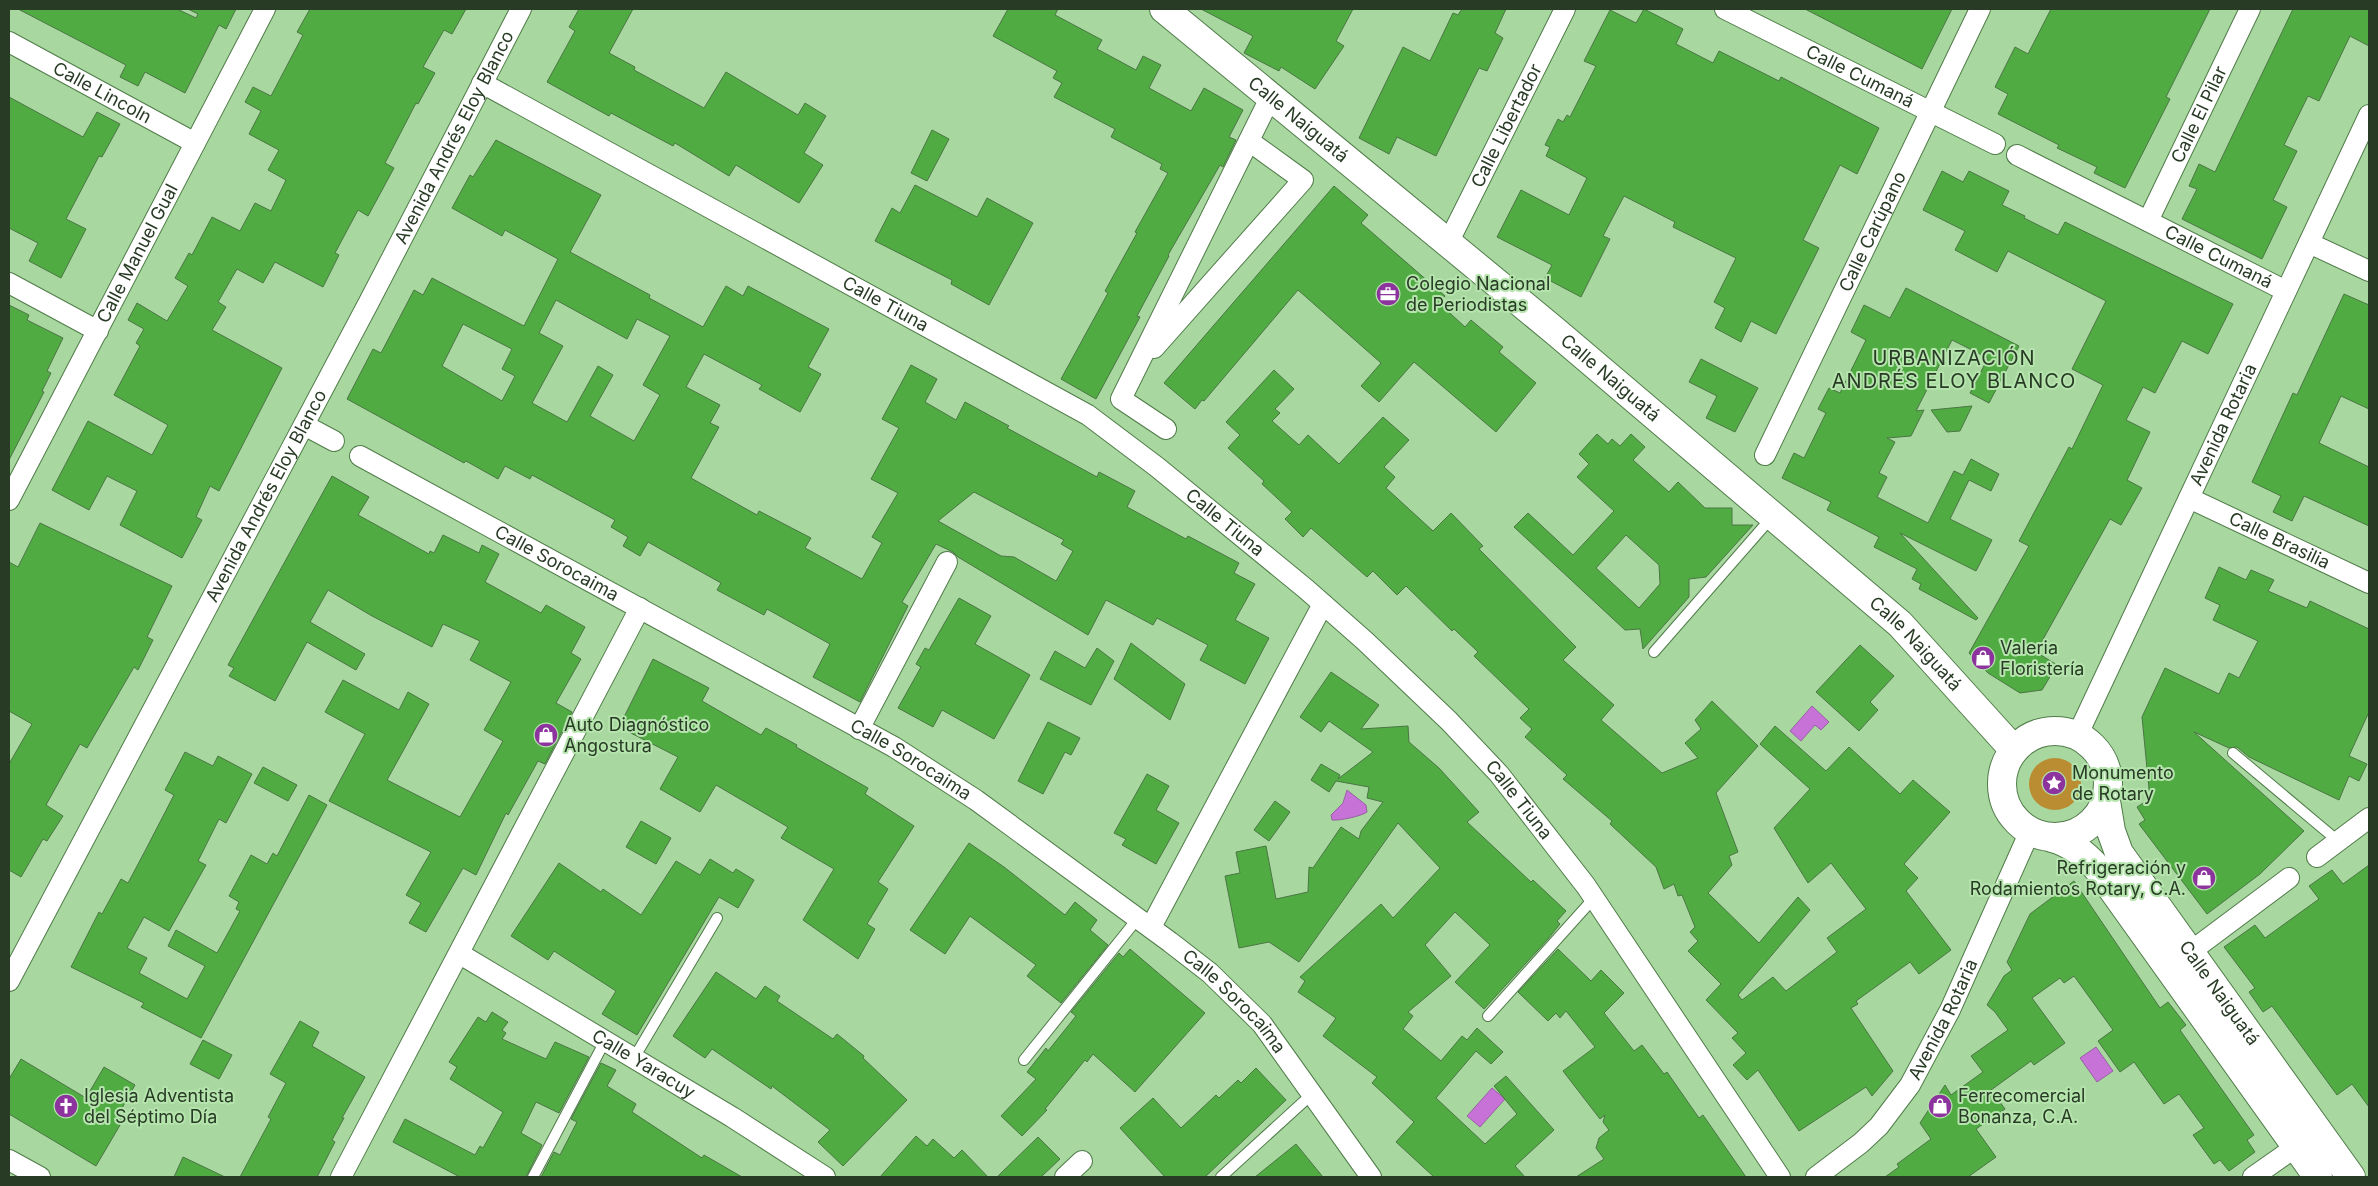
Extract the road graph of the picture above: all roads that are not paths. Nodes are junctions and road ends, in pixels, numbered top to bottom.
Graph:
1 (265, 9) edge
2 (520, 9) edge
3 (1565, 9) edge
4 (1725, 9) edge
5 (1980, 9) edge
6 (2250, 9) edge
7 (1168, 10) edge
8 (9, 42) edge
9 (482, 84) junction
10 (1272, 96) junction
11 (1930, 112) junction
12 (2369, 115) edge
13 (1249, 142) junction
14 (195, 143) junction
15 (1995, 144) dead end
16 (2017, 155) dead end
17 (2148, 221) junction
18 (1448, 243) junction
19 (2309, 243) junction
20 (2369, 271) edge
21 (9, 284) edge
22 (2286, 291) junction
23 (98, 331) junction
24 (1136, 368) junction
25 (304, 425) junction
26 (1166, 430) dead end
27 (334, 441) dead end
28 (1765, 455) dead end
29 (360, 456) dead end
30 (2189, 498) junction
31 (9, 500) edge
32 (1773, 516) junction
33 (947, 562) dead end
34 (2369, 583) edge
35 (1323, 604) junction
36 (640, 608) junction
37 (1654, 652) dead end
38 (859, 729) junction
39 (2077, 736) junction
40 (2014, 750) junction
41 (2233, 753) dead end
42 (2106, 801) junction
43 (2369, 818) edge
44 (2041, 834) junction
45 (2338, 841) junction
46 (2317, 857) dead end
47 (2289, 878) dead end
48 (1594, 898) junction
49 (717, 918) dead end
50 (1144, 923) junction
51 (2190, 952) junction
52 (460, 954) junction
53 (9, 981) edge
54 (1488, 1016) dead end
55 (605, 1041) junction
56 (634, 1058) junction
57 (1024, 1060) dead end
58 (1312, 1094) junction
59 (2318, 1131) junction
60 (2296, 1147) junction
61 (9, 1160) edge
62 (1082, 1161) dead end
63 (40, 1177) edge
64 (341, 1177) edge
65 (533, 1177) edge
66 (824, 1177) edge
67 (1065, 1177) edge
68 (1222, 1177) edge
69 (1371, 1177) edge
70 (1780, 1177) edge
71 (1816, 1177) edge
72 (2253, 1177) edge
73 (2318, 1177) edge
74 (2351, 1177) edge

1 - 14 street, Calle Manuel Gual
2 - 9 street, Avenida Andrés Eloy Blanco
3 - 18 street, Calle Libertador
4 - 11 street, Calle Cumaná
5 - 11 street, Calle Carúpano
6 - 17 street, Calle El Pilar
7 - 10 street, Calle Naiguatá
8 - 14 street, Calle Lincoln
9 - 25 street, Avenida Andrés Eloy Blanco
9 - 35 street, Calle Tiuna
10 - 13 street
10 - 18 street, Calle Naiguatá
11 - 15 street, Calle Cumaná
11 - 28 street, Calle Carúpano
12 - 19 street, Avenida Rotaria
13 - 24 street
13 - 24 street
14 - 23 street, Calle Manuel Gual
16 - 17 street, Calle Cumaná
17 - 22 street, Calle Cumaná
18 - 32 street, Calle Naiguatá
19 - 20 street
19 - 22 street, Avenida Rotaria
21 - 23 street
22 - 30 street, Avenida Rotaria
23 - 31 street, Calle Manuel Gual
24 - 26 street
25 - 27 street
25 - 53 street, Avenida Andrés Eloy Blanco
29 - 36 street, Calle Sorocaima
30 - 34 street, Calle Brasilia
30 - 39 street, Avenida Rotaria
32 - 37 lane
32 - 40 street, Calle Naiguatá
33 - 38 street
35 - 48 street, Calle Tiuna
35 - 50 street
36 - 38 street, Calle Sorocaima
36 - 52 street
38 - 50 street, Calle Sorocaima
39 - 40 street
39 - 42 street
40 - 44 street
41 - 45 lane
42 - 44 street
42 - 51 street, Calle Naiguatá
43 - 45 street
44 - 60 street, Calle Naiguatá
44 - 71 street, Avenida Rotaria
45 - 46 street
47 - 51 street
48 - 54 lane
48 - 70 street, Calle Tiuna
49 - 56 lane
50 - 57 lane
50 - 58 street, Calle Sorocaima
51 - 59 street, Calle Naiguatá
52 - 55 street, Calle Yaracuy
52 - 64 street
55 - 56 street, Calle Yaracuy
55 - 65 lane
56 - 66 street, Calle Yaracuy
58 - 68 lane
58 - 69 street, Calle Sorocaima
59 - 60 street
59 - 74 street, Calle Naiguatá
60 - 72 street
60 - 73 street, Calle Naiguatá
61 - 63 street
62 - 67 street

